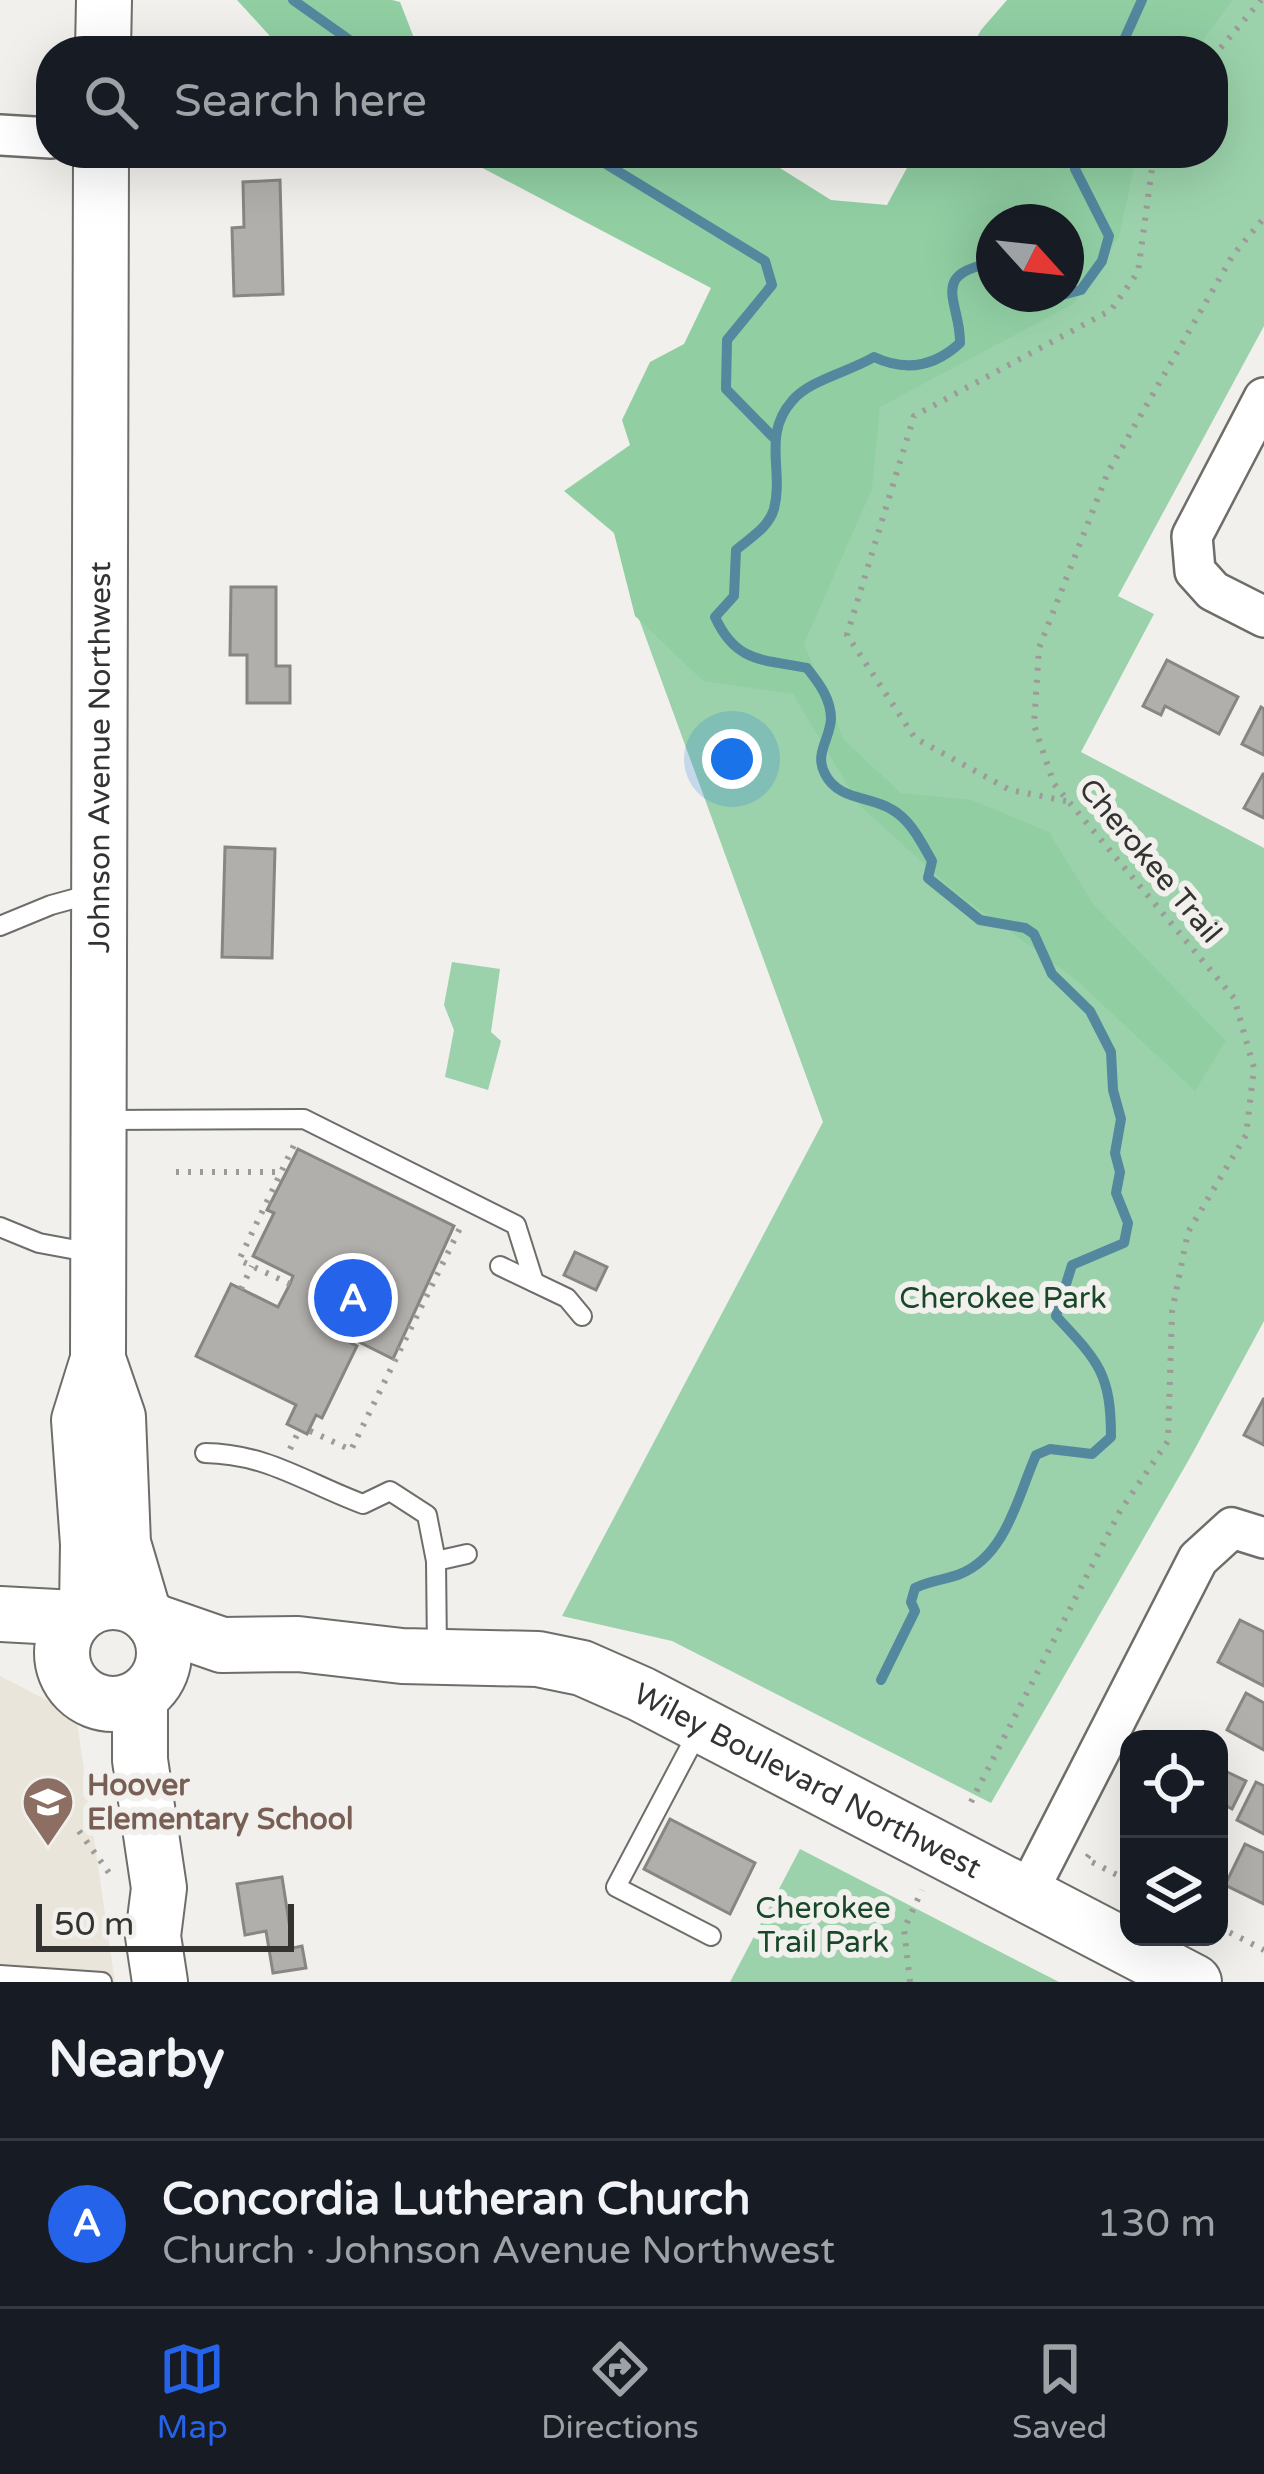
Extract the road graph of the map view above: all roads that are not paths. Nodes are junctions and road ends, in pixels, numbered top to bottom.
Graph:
1 (104, 0) edge
2 (103, 36) edge
3 (0, 135) edge
4 (36, 137) edge
5 (101, 168) edge
6 (1264, 398) edge
7 (1264, 617) edge
8 (99, 892) junction
9 (0, 926) edge
10 (99, 1120) junction
11 (0, 1227) edge
12 (98, 1253) junction
13 (500, 1266) dead end
14 (534, 1282) junction
15 (582, 1316) dead end
16 (98, 1359) junction
17 (205, 1454) dead end
18 (1248, 1533) edge
19 (467, 1554) dead end
20 (436, 1561) junction
21 (0, 1614) edge
22 (81, 1614) junction
23 (148, 1616) junction
24 (0, 1648) edge
25 (419, 1656) junction
26 (74, 1685) junction
27 (146, 1692) junction
28 (701, 1726) junction
29 (1024, 1897) junction
30 (712, 1936) dead end
31 (157, 1959) edge
32 (0, 1975) edge
33 (103, 1982) edge
34 (1194, 1982) edge

1 - 2 street
3 - 4 street
5 - 8 street, Johnson Avenue Northwest
6 - 7 street
8 - 9 lane
8 - 10 street, Johnson Avenue Northwest
10 - 12 street, Johnson Avenue Northwest
10 - 14 lane
11 - 12 lane
12 - 16 street, Johnson Avenue Northwest
13 - 14 lane
14 - 15 lane
16 - 22 street, Johnson Avenue Northwest
16 - 23 street, Johnson Avenue Northwest
17 - 20 lane
18 - 29 street
19 - 20 lane
20 - 25 lane
21 - 22 street
22 - 23 street
22 - 26 street
23 - 25 street, Wiley Boulevard Northwest
23 - 27 street
24 - 26 street
25 - 27 street, Wiley Boulevard Northwest
25 - 28 street, Wiley Boulevard Northwest
26 - 27 street
26 - 31 street
27 - 31 street
28 - 29 street, Wiley Boulevard Northwest
28 - 30 lane
29 - 34 street, Wiley Boulevard Northwest
32 - 33 lane

